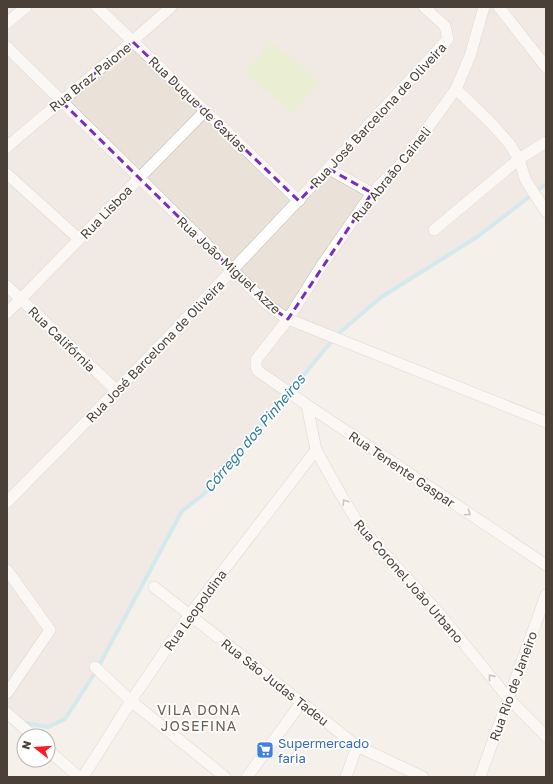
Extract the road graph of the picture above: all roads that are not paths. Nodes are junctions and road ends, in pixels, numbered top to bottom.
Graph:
1 (26, 7) edge
2 (97, 7) edge
3 (171, 7) edge
4 (424, 7) edge
5 (484, 7) edge
6 (499, 7) edge
7 (7, 23) edge
8 (133, 42) junction
9 (7, 47) edge
10 (546, 67) edge
11 (456, 89) junction
12 (61, 101) junction
13 (205, 111) junction
14 (546, 142) edge
15 (7, 147) edge
16 (520, 162) junction
17 (329, 169) junction
18 (7, 174) edge
19 (139, 178) junction
20 (372, 193) junction
21 (299, 201) junction
22 (546, 212) edge
23 (434, 230) dead end
24 (79, 239) junction
25 (232, 270) junction
26 (7, 286) edge
27 (20, 299) junction
28 (7, 313) edge
29 (288, 319) junction
30 (258, 371) joint
31 (117, 391) junction
32 (307, 405) junction
33 (546, 422) edge
34 (316, 450) junction
35 (7, 502) edge
36 (546, 565) edge
37 (7, 570) edge
38 (154, 587) dead end
39 (546, 595) edge
40 (190, 614) junction
41 (94, 667) dead end
42 (7, 693) edge
43 (509, 699) junction
44 (131, 702) junction
45 (301, 704) junction
46 (7, 713) edge
47 (24, 728) edge
48 (546, 736) edge
49 (357, 746) junction
50 (56, 757) edge
51 (79, 777) edge
52 (83, 777) edge
53 (225, 777) edge
54 (247, 777) edge
55 (346, 777) edge
56 (422, 777) edge
57 (480, 777) edge

1 - 7 street
2 - 8 street, Rua Duque de Caxias
3 - 8 street, Rua Braz Paione
4 - 17 street, Rua José Barcelona de Oliveira
5 - 11 street, Rua Abraão Caineli
6 - 10 street
8 - 12 street, Rua Braz Paione
8 - 13 street, Rua Duque de Caxias
9 - 12 street, Rua João Miguel Azze
11 - 16 street
11 - 20 street, Rua Abraão Caineli
12 - 15 street, Rua Braz Paione
12 - 19 street, Rua João Miguel Azze
13 - 19 street, Rua Lisboa
13 - 21 street, Rua Duque de Caxias
14 - 16 street
16 - 22 street
16 - 23 street
17 - 20 street
17 - 21 street, Rua José Barcelona de Oliveira
18 - 24 street
19 - 24 street, Rua Lisboa
19 - 25 street, Rua João Miguel Azze
20 - 29 street, Rua Abraão Caineli
21 - 25 street, Rua José Barcelona de Oliveira
24 - 27 street, Rua Lisboa
25 - 29 street, Rua João Miguel Azze
25 - 31 street, Rua José Barcelona de Oliveira
26 - 27 street, Rua Califórnia
27 - 28 street, Rua Lisboa
27 - 31 street, Rua Califórnia
29 - 30 street, Rua Abraão Caineli
29 - 33 street, Rua João Miguel Azze
30 - 32 street, Rua Tenente Gaspar
31 - 35 street, Rua José Barcelona de Oliveira
32 - 34 street, Rua Coronel João Urbano
32 -> 36 street, Rua Tenente Gaspar
34 - 40 street, Rua Leopoldina
43 -> 34 street, Rua Coronel João Urbano
37 - 42 street
38 - 40 street, Rua São Judas Tadeu
39 - 43 street, Rua Rio de Janeiro
40 - 44 street, Rua Leopoldina
40 - 45 street, Rua São Judas Tadeu
41 - 44 street
43 - 48 street, Rua Coronel João Urbano
43 - 57 street, Rua Rio de Janeiro
44 - 52 street, Rua Leopoldina
44 - 53 street
45 - 49 street, Rua São Judas Tadeu
45 - 54 street
46 - 47 street
49 - 55 street
49 - 56 street, Rua São Judas Tadeu
50 - 51 street

